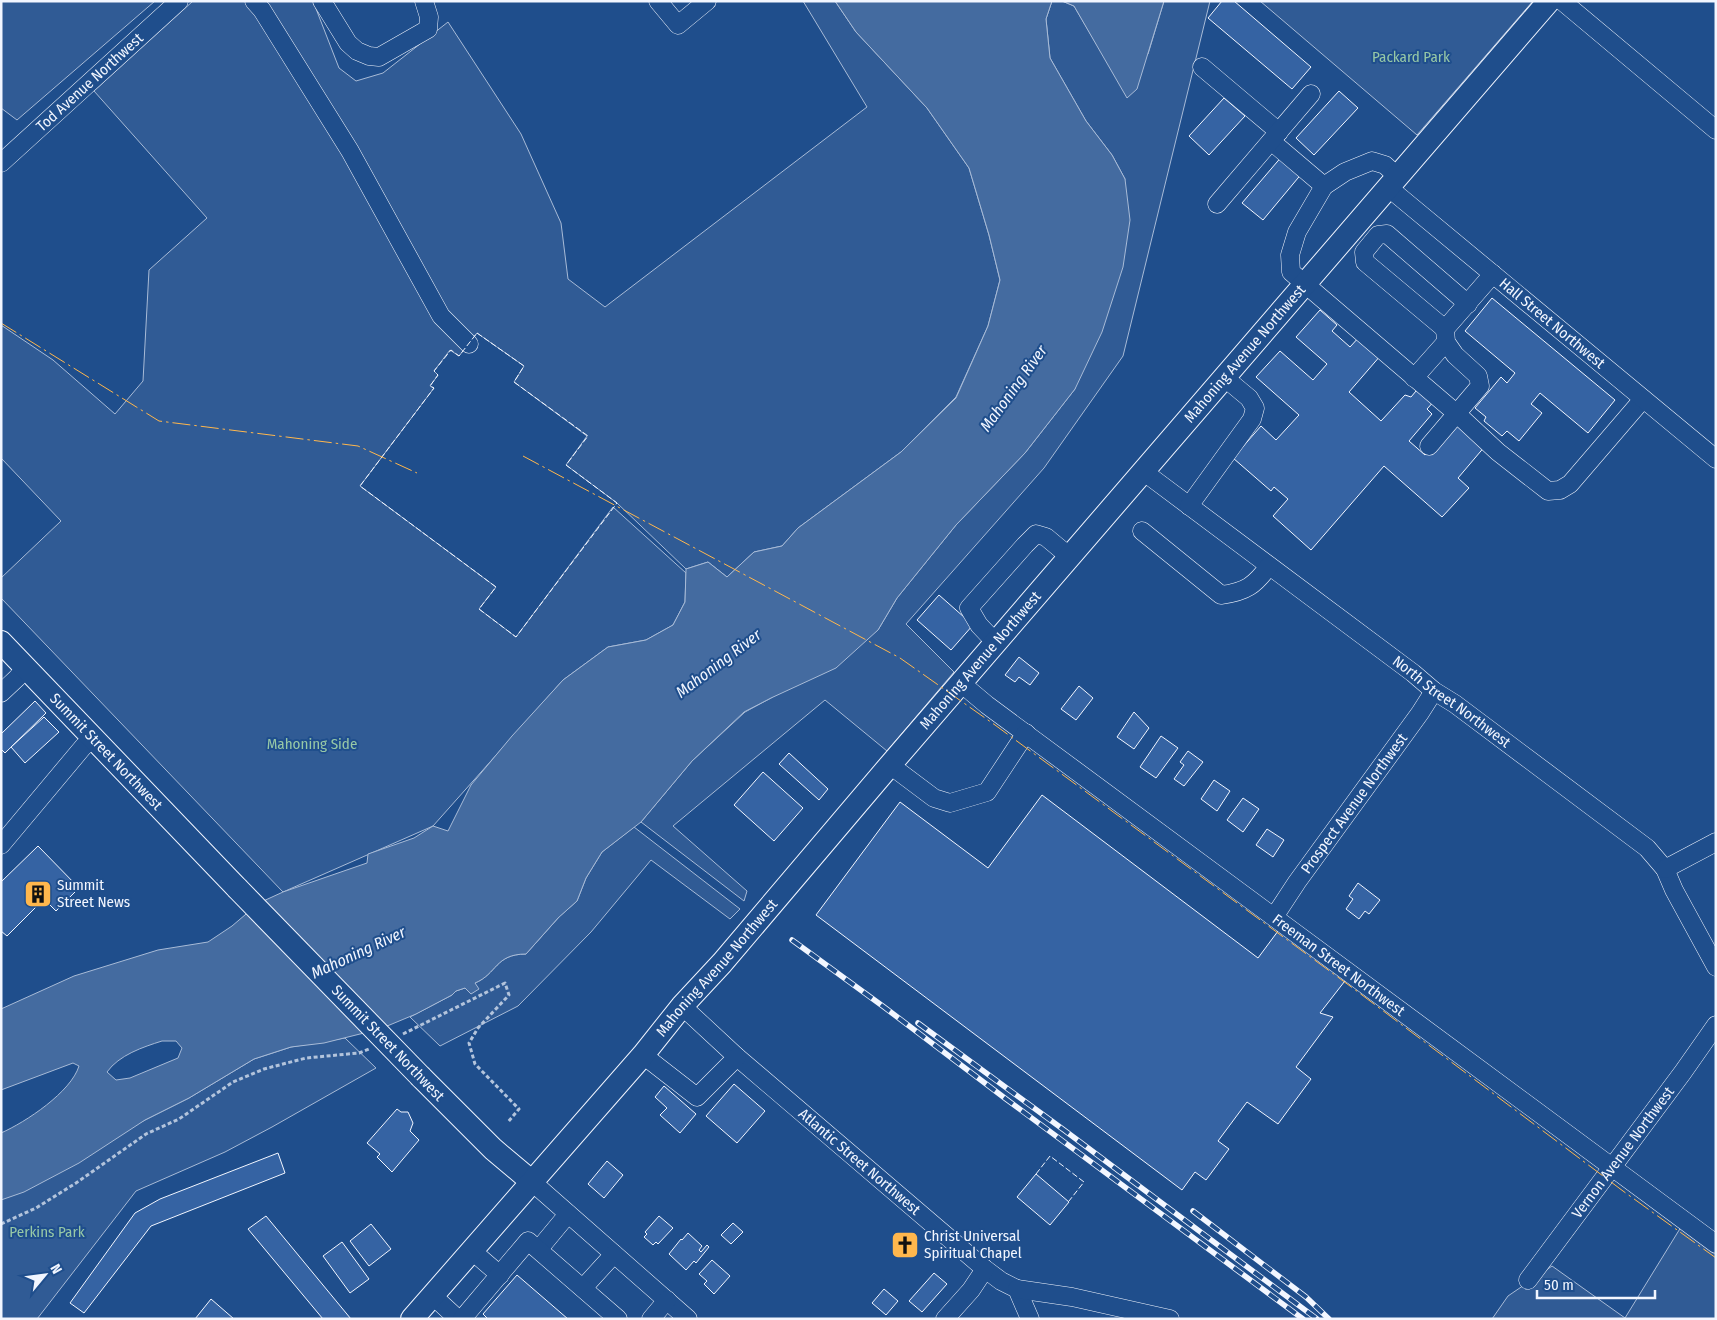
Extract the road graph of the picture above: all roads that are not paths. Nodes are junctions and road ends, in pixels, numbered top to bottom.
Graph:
1 (179, 1) edge
2 (254, 1) edge
3 (322, 1) edge
4 (424, 1) edge
5 (658, 1) edge
6 (707, 1) edge
7 (1549, 1) edge
8 (1562, 1) edge
9 (1202, 67) dead end
10 (1311, 94) dead end
11 (1716, 130) edge
12 (1275, 137) junction
13 (1, 163) edge
14 (1394, 182) junction
15 (1324, 186) junction
16 (1217, 204) dead end
17 (1354, 228) junction
18 (1372, 242) junction
19 (1493, 274) junction
20 (1305, 285) junction
21 (1468, 304) junction
22 (1446, 336) junction
23 (469, 344) dead end
24 (1225, 378) junction
25 (1414, 378) junction
26 (1643, 399) junction
27 (1456, 413) junction
28 (1428, 446) dead end
29 (1716, 459) edge
30 (1144, 472) junction
31 (1189, 506) junction
32 (1142, 531) dead end
33 (1070, 558) junction
34 (1269, 566) junction
35 (1, 642) edge
36 (996, 643) junction
37 (26, 667) junction
38 (962, 684) junction
39 (1434, 691) junction
40 (1, 693) edge
41 (1026, 733) junction
42 (93, 738) junction
43 (890, 765) junction
44 (1716, 842) edge
45 (1, 845) edge
46 (1666, 869) junction
47 (1274, 916) junction
48 (1716, 967) edge
49 (682, 1006) junction
50 (1716, 1025) edge
51 (643, 1055) junction
52 (737, 1057) junction
53 (1611, 1167) junction
54 (531, 1181) junction
55 (568, 1214) junction
56 (1716, 1244) edge
57 (538, 1249) junction
58 (471, 1250) junction
59 (614, 1254) junction
60 (985, 1269) junction
61 (500, 1274) junction
62 (1528, 1280) dead end
63 (583, 1288) junction
64 (1017, 1289) junction
65 (432, 1295) junction
66 (666, 1300) junction
67 (412, 1319) edge
68 (458, 1319) edge
69 (462, 1319) edge
70 (618, 1319) edge
71 (651, 1319) edge
72 (688, 1319) edge
73 (945, 1319) edge
74 (1030, 1319) edge
75 (1170, 1319) edge

1 - 13 street, Tod Avenue Northwest
2 - 23 street
3 - 4 street
5 - 6 street
7 - 14 main road, Mahoning Avenue Northwest
8 - 11 street
9 - 12 street
10 - 12 street
12 - 15 street
12 - 16 street
14 - 15 street, Hall Street Northwest
14 - 17 main road, Mahoning Avenue Northwest
14 - 19 street, Hall Street Northwest
15 - 20 street
17 - 18 street
17 - 20 main road, Mahoning Avenue Northwest
18 - 21 street
18 - 22 street
19 - 21 street
19 - 26 street, Hall Street Northwest
20 - 24 main road, Mahoning Avenue Northwest
20 - 25 street
21 - 22 street
22 - 25 street
22 - 27 street
24 - 30 main road, Mahoning Avenue Northwest
24 - 31 street
25 - 27 street
26 - 27 street
26 - 29 street, Hall Street Northwest
27 - 28 street
30 - 31 street, North Street Northwest
30 - 33 main road, Mahoning Avenue Northwest
31 - 34 street, North Street Northwest
32 - 34 street
33 - 36 main road, Mahoning Avenue Northwest
33 - 36 street
34 - 39 street, North Street Northwest
35 - 37 main road, Summit Street Northwest
36 - 38 main road, Mahoning Avenue Northwest
37 - 40 street
37 - 42 main road, Summit Street Northwest
38 - 41 street, Freeman Street Northwest
38 - 43 main road, Mahoning Avenue Northwest
39 - 46 street, North Street Northwest
39 - 47 street, Prospect Avenue Northwest
41 - 43 street
41 - 47 street, Freeman Street Northwest
42 - 45 street
42 - 54 main road, Summit Street Northwest, bridge
43 - 49 main road, Mahoning Avenue Northwest
44 - 46 street
46 - 48 street, North Street Northwest
47 - 53 street, Freeman Street Northwest
49 - 51 main road, Mahoning Avenue Northwest
49 - 52 street, Atlantic Street Northwest
50 - 53 street, Vernon Avenue Northwest
51 - 52 street
51 - 54 main road, Mahoning Avenue Northwest
52 - 60 street, Atlantic Street Northwest
53 - 56 street, Freeman Street Northwest
53 - 62 street, Vernon Avenue Northwest
54 - 55 street, Summit Street Northwest
54 - 58 main road, Mahoning Avenue Northwest
55 - 57 street
55 - 59 street, Summit Street Northwest
57 - 61 street
57 - 63 street
58 - 61 street
58 - 65 main road, Mahoning Avenue Northwest
59 - 63 street
59 - 66 street, Summit Street Northwest
60 - 64 street, Atlantic Street Northwest
60 - 73 street
61 - 69 street
63 - 70 street
64 - 74 street
64 - 75 street
65 - 67 main road, Mahoning Avenue Northwest
65 - 68 street
66 - 71 street
66 - 72 street, Summit Street Northwest

